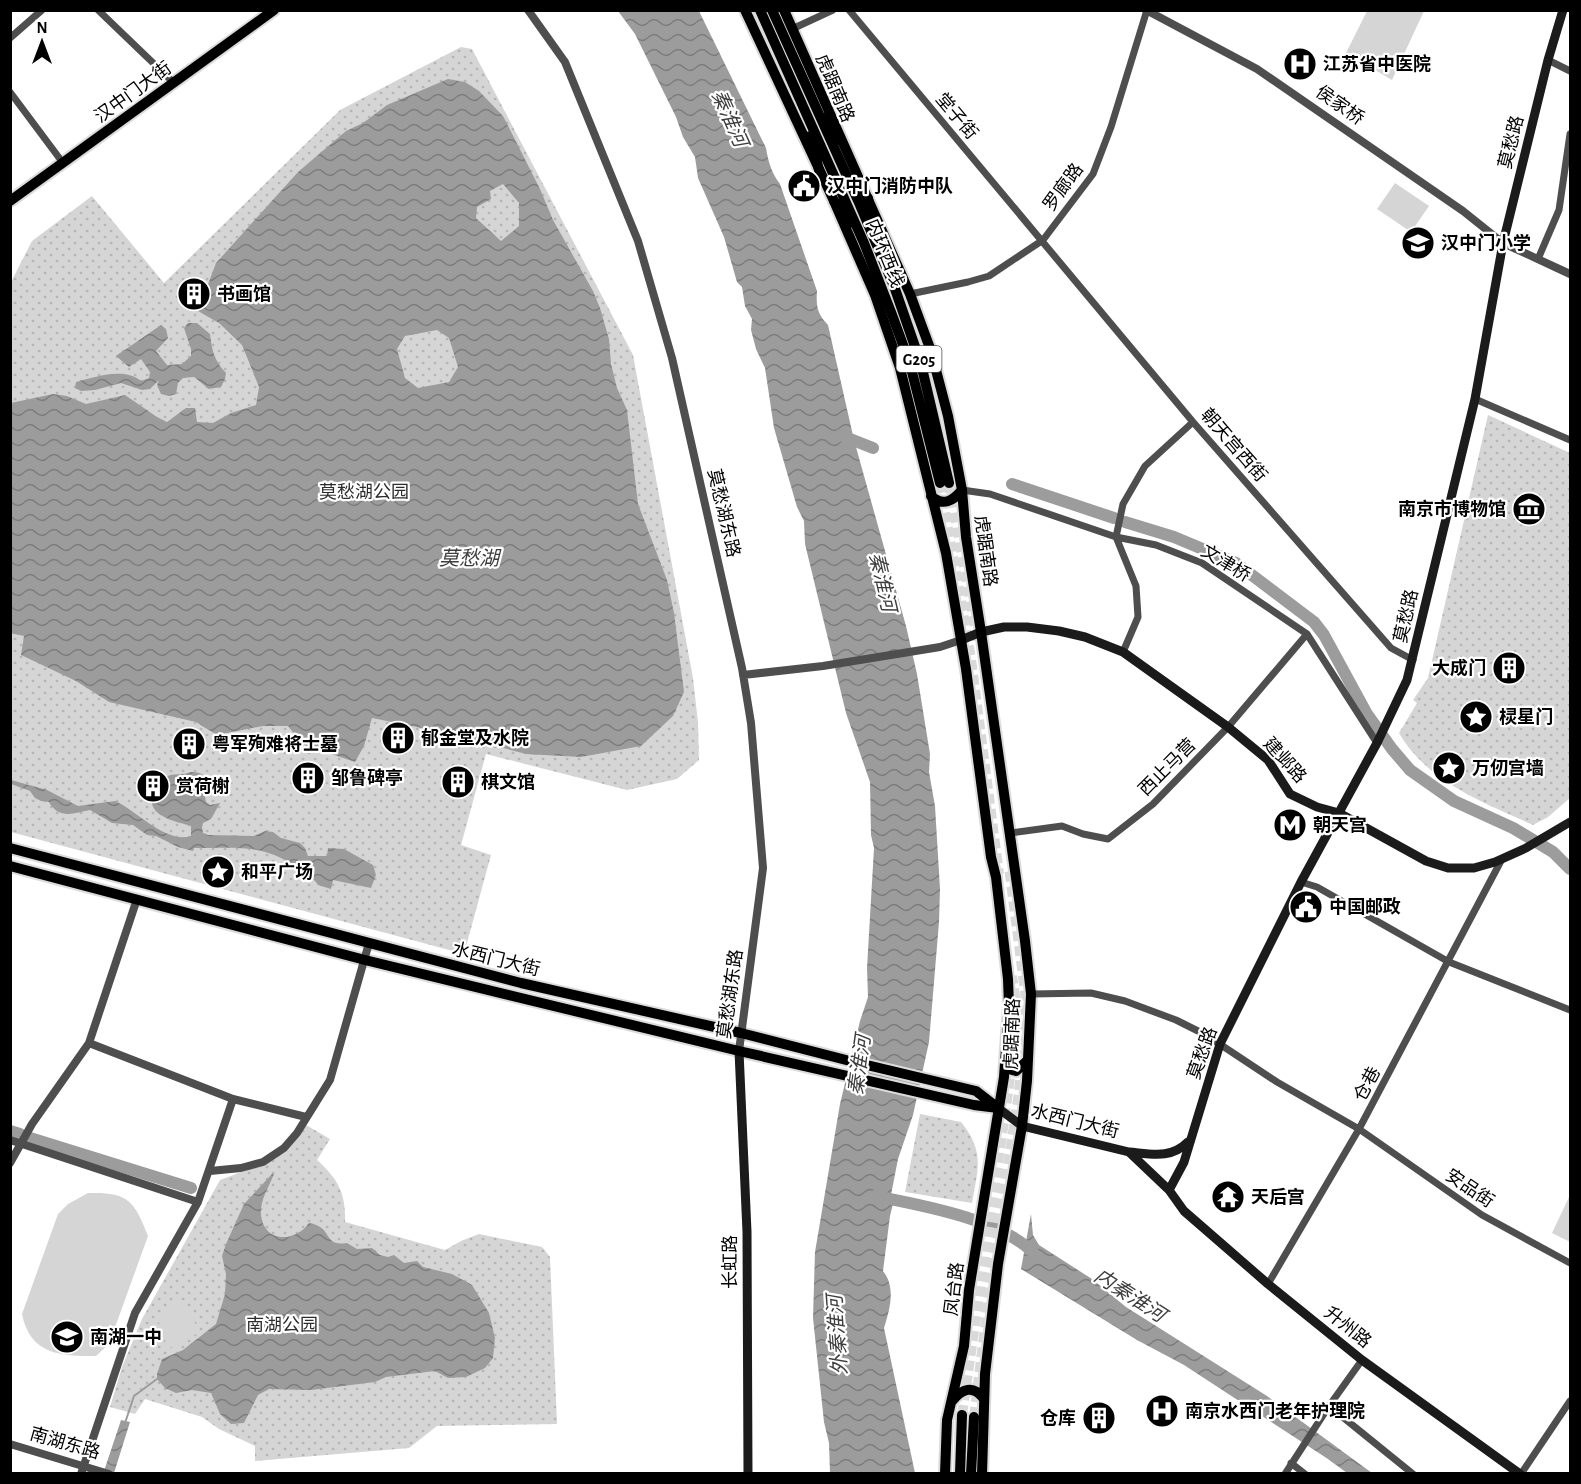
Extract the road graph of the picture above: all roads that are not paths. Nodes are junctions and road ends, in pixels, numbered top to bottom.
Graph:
1 (42, 10) edge
2 (98, 10) edge
3 (274, 10) edge
4 (528, 10) edge
5 (745, 10) edge
6 (760, 10) edge
7 (772, 10) edge
8 (784, 10) edge
9 (832, 10) edge
10 (849, 10) edge
11 (1563, 10) edge
12 (1147, 11) edge
13 (792, 29) junction
14 (10, 38) edge
15 (1548, 60) junction
16 (1570, 71) edge
17 (174, 83) junction
18 (10, 92) edge
19 (804, 96) junction
20 (1570, 134) edge
21 (840, 140) junction
22 (63, 163) junction
23 (819, 170) junction
24 (868, 198) junction
25 (10, 201) edge
26 (834, 201) junction
27 (1043, 240) junction
28 (869, 241) junction
29 (1503, 243) junction
30 (1538, 259) junction
31 (1570, 274) edge
32 (910, 294) junction
33 (1475, 399) junction
34 (1193, 422) junction
35 (1570, 440) edge
36 (945, 483) tunnel mouth
37 (962, 490) junction
38 (931, 496) junction
39 (1116, 537) junction
40 (981, 632) junction
41 (1307, 634) junction
42 (961, 640) junction
43 (1124, 652) junction
44 (1413, 660) junction
45 (743, 675) junction
46 (1228, 727) junction
47 (1377, 743) junction
48 (1339, 813) junction
49 (1570, 822) edge
50 (1010, 833) junction
51 (10, 848) edge
52 (1502, 859) junction
53 (10, 866) edge
54 (1301, 882) junction
55 (137, 899) junction
56 (369, 943) junction
57 (365, 960) junction
58 (1449, 962) junction
59 (1031, 994) junction
60 (1570, 1010) edge
61 (741, 1033) junction
62 (89, 1043) junction
63 (1220, 1044) junction
64 (739, 1051) junction
65 (1005, 1058) junction
66 (1028, 1060) junction
67 (233, 1099) junction
68 (998, 1108) junction
69 (306, 1117) junction
70 (1022, 1126) junction
71 (1359, 1129) junction
72 (10, 1140) edge
73 (1190, 1140) junction
74 (21, 1144) junction
75 (1129, 1152) junction
76 (10, 1163) edge
77 (210, 1171) junction
78 (1169, 1190) junction
79 (198, 1202) junction
80 (1570, 1263) edge
81 (1268, 1284) junction
82 (1362, 1360) junction
83 (984, 1399) junction
84 (951, 1401) junction
85 (1570, 1401) edge
86 (1329, 1406) junction
87 (962, 1415) tunnel mouth
88 (974, 1418) tunnel mouth
89 (10, 1444) edge
90 (1293, 1460) junction
91 (83, 1470) edge
92 (110, 1473) edge
93 (748, 1473) edge
94 (945, 1473) edge
95 (960, 1473) edge
96 (971, 1473) edge
97 (982, 1473) edge
98 (1285, 1473) edge
99 (1305, 1473) edge
100 (1413, 1473) edge
101 (1520, 1473) edge

1 - 14 street
2 - 17 street
3 - 17 main road, 汉中门大街
4 - 45 street, 莫愁湖东路
5 - 23 main road, 虎踞南路
6 - 19 main road, 内环西线 / G205
7 - 19 main road, 内环西线 / G205
8 - 13 main road, 虎踞南路
9 - 13 street
10 - 27 street, 堂子街
11 - 15 main road, 莫愁路
12 - 27 street, 罗廊路
12 - 29 street, 侯家桥
13 - 21 main road, 虎踞南路
15 - 16 street
15 - 29 main road, 莫愁路
17 - 22 main road, 汉中门大街
18 - 22 street
19 - 21 main road
19 - 23 main road
19 - 28 main road, 内环西线 / G205
20 - 30 street
21 - 24 main road, 虎踞南路
22 - 25 main road, 汉中门大街
23 - 26 main road, 虎踞南路
24 - 28 main road
24 - 32 main road, 虎踞南路
26 - 28 main road
26 - 38 main road, 虎踞南路
27 - 32 street, 罗廊路
27 - 34 street, 朝天宫西街
28 - 36 main road, 内环西线 / G205
29 - 30 street, 侯家桥
29 - 33 main road, 莫愁路
30 - 31 street, 侯家桥
32 - 37 main road, 虎踞南路
33 - 35 street
33 - 44 main road, 莫愁路
34 - 39 street
34 - 44 street, 朝天宫西街
37 - 38 main road
37 - 39 street, 文津桥
37 - 40 main road, 虎踞南路
38 - 42 main road, 虎踞南路
39 - 41 street, 文津桥
39 - 43 street
40 - 42 main road, 建邺路
40 - 43 main road, 建邺路
40 - 50 main road, 虎踞南路
41 - 46 street, 西止马营
41 - 47 street, 文津桥
42 - 45 street
42 - 65 main road, 虎踞南路
43 - 46 main road, 建邺路
44 - 47 main road, 莫愁路
45 - 61 street, 莫愁湖东路
46 - 48 main road, 建邺路
46 - 50 street, 西止马营
47 - 48 main road, 莫愁路
48 - 52 main road, 建邺路
48 - 54 main road, 莫愁路
49 - 52 main road, 建邺路
50 - 59 main road, 虎踞南路
51 - 56 main road, 水西门大街
52 - 58 street, 仓巷
53 - 55 main road, 水西门大街
54 - 58 street
54 - 63 main road, 莫愁路
55 - 57 main road, 水西门大街
55 - 62 street
56 - 57 street
56 - 61 main road, 水西门大街
57 - 64 main road, 水西门大街
57 - 69 street
58 - 60 street
58 - 71 street, 仓巷
59 - 63 street, 安品街
59 - 66 main road, 虎踞南路
61 - 64 street, 莫愁湖东路
61 - 68 main road, 水西门大街
62 - 67 street
62 - 74 street
63 - 71 street, 安品街
63 - 73 main road, 莫愁路
64 - 68 main road, 水西门大街
64 - 93 main road, 长虹路
65 - 66 main road
65 - 68 main road, 虎踞南路
66 - 70 main road, 虎踞南路
67 - 69 street
67 - 77 street
68 - 70 main road, 水西门大街
68 - 84 main road, 凤台路
69 - 77 street
70 - 75 main road, 水西门大街
70 - 83 main road
71 - 80 street, 安品街
71 - 81 street, 仓巷
72 - 74 street
73 - 75 main road
73 - 78 main road, 莫愁路
74 - 76 street
74 - 79 street
75 - 78 main road, 水西门大街
77 - 79 street
78 - 81 main road, 升州路
79 - 91 street
81 - 82 main road, 升州路
82 - 86 street
82 - 101 main road, 升州路
83 - 84 main road
83 - 97 main road
84 - 94 main road, 凤台路
85 - 101 street
86 - 90 street
86 - 100 street
87 - 95 main road
88 - 96 main road
89 - 91 street, 南湖东路
90 - 98 street
90 - 99 street
91 - 92 street, 南湖东路

